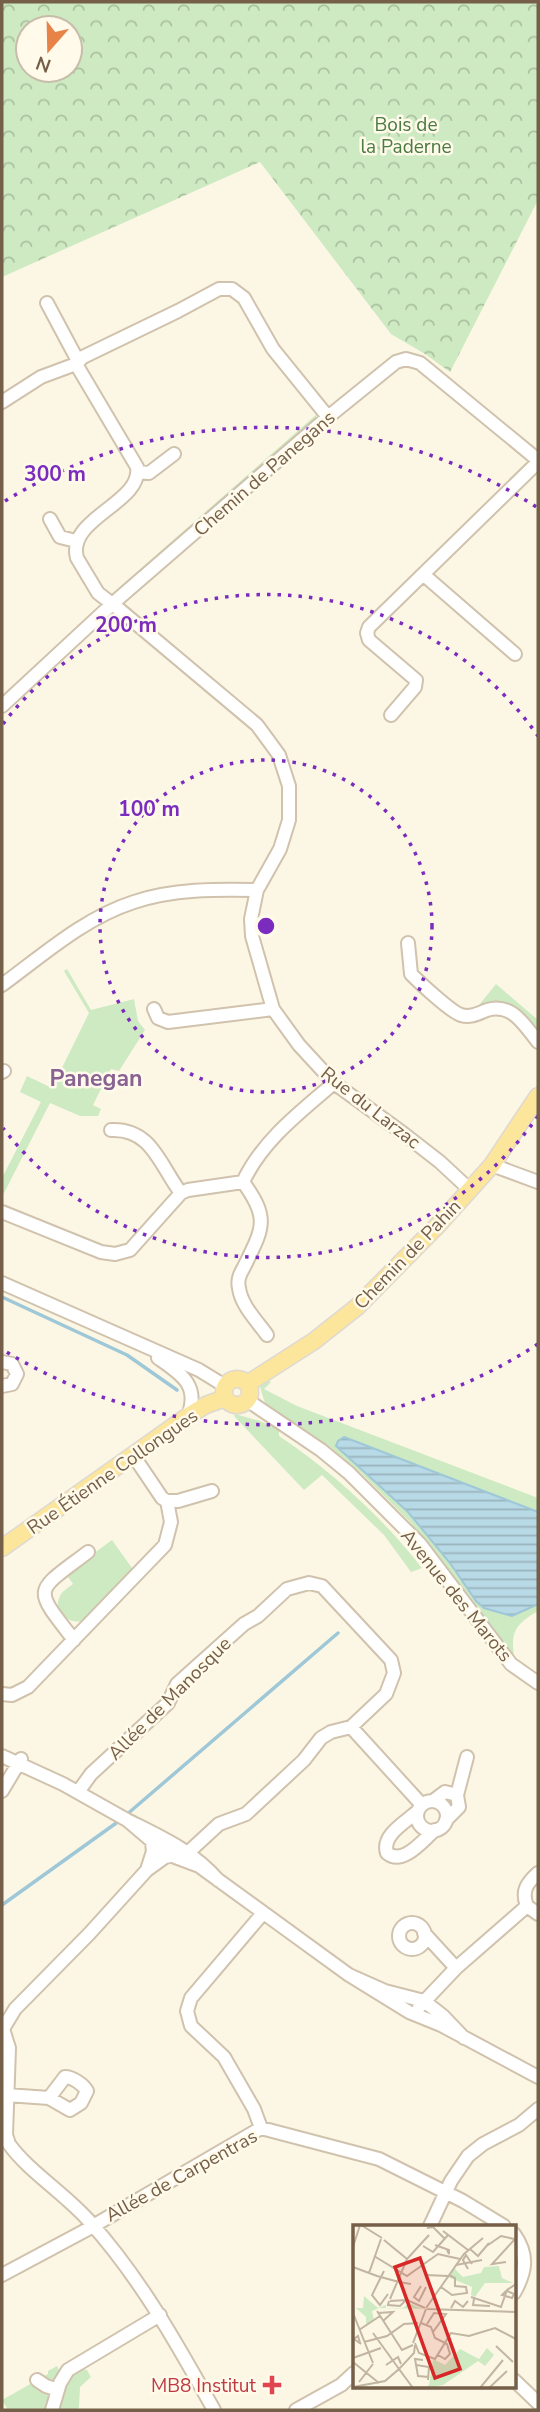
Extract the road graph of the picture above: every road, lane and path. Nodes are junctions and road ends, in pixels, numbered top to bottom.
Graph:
1 (47, 303) dead end
2 (77, 362) junction
3 (2, 402) edge
4 (328, 417) junction
5 (174, 454) dead end
6 (538, 461) edge
7 (138, 472) junction
8 (50, 519) dead end
9 (76, 541) junction
10 (424, 575) junction
11 (111, 605) junction
12 (515, 654) dead end
13 (2, 706) edge
14 (391, 715) dead end
15 (257, 890) junction
16 (408, 943) dead end
17 (2, 985) edge
18 (154, 1009) dead end
19 (273, 1009) junction
20 (538, 1042) edge
21 (334, 1083) junction
22 (538, 1096) edge
23 (110, 1130) dead end
24 (502, 1151) junction
25 (492, 1165) junction
26 (521, 1175) junction
27 (243, 1182) junction
28 (538, 1182) edge
29 (469, 1189) junction
30 (181, 1194) junction
31 (2, 1212) edge
32 (2, 1283) edge
33 (267, 1335) dead end
34 (131, 1340) junction
35 (2, 1362) edge
36 (247, 1384) junction
37 (2, 1386) edge
38 (225, 1392) junction
39 (247, 1401) junction
40 (188, 1416) junction
41 (133, 1455) junction
42 (212, 1491) dead end
43 (167, 1501) junction
44 (2, 1548) edge
45 (88, 1552) dead end
46 (74, 1640) junction
47 (538, 1683) edge
48 (2, 1694) edge
49 (351, 1727) junction
50 (2, 1750) edge
51 (2, 1756) edge
52 (467, 1757) dead end
53 (20, 1761) junction
54 (2, 1791) edge
55 (78, 1793) junction
56 (457, 1795) junction
57 (424, 1806) junction
58 (123, 1818) junction
59 (446, 1820) junction
60 (435, 1830) junction
61 (155, 1845) junction
62 (178, 1853) junction
63 (147, 1870) junction
64 (538, 1873) edge
65 (527, 1906) junction
66 (263, 1913) junction
67 (538, 1914) edge
68 (424, 1933) dead end
69 (456, 1968) junction
70 (424, 2001) junction
71 (404, 2004) junction
72 (431, 2020) junction
73 (3, 2029) edge
74 (464, 2038) junction
75 (535, 2076) edge
76 (538, 2087) edge
77 (7, 2095) junction
78 (49, 2098) dead end
79 (538, 2109) edge
80 (261, 2129) junction
81 (4, 2141) edge
82 (446, 2192) junction
83 (93, 2225) junction
84 (431, 2225) edge
85 (501, 2225) edge
86 (516, 2238) edge
87 (2, 2275) edge
88 (516, 2290) edge
89 (160, 2315) junction
90 (353, 2374) edge
91 (37, 2380) dead end
92 (516, 2382) edge
93 (58, 2390) junction
94 (538, 2403) edge
95 (52, 2410) edge
96 (214, 2410) edge
97 (296, 2410) edge

1 - 2 street
2 - 3 street
2 - 4 street
2 - 7 street
4 - 6 street, Chemin de Panegans
4 - 11 street, Chemin de Panegans
5 - 7 street
6 - 10 street, Chemin de Panegans
7 - 9 street
8 - 9 street
9 - 11 street, Rue du Larzac
10 - 12 street
10 - 14 street, Chemin de Panegans
11 - 13 street, Chemin de Panegans
11 - 15 street, Rue du Larzac
15 - 17 street
15 - 19 street, Rue du Larzac
16 - 20 street
18 - 19 street
19 - 21 street, Rue du Larzac
21 - 27 street
21 - 29 street, Rue du Larzac
22 - 24 main road, Chemin de Pahin
23 - 30 street
24 - 25 main road, Chemin de Pahin
24 - 26 street
25 - 26 street
25 - 29 main road, Chemin de Pahin
26 - 28 street
27 - 30 street
27 - 33 street
29 - 36 main road, Chemin de Pahin
30 - 31 street
32 - 34 street
34 - 38 street
34 - 40 street
35 - 37 street
36 - 38 main road
36 - 39 main road
38 - 39 main road
38 - 40 main road, Rue Étienne Collongues
39 - 47 street, Avenue des Marots
40 - 41 main road, Rue Étienne Collongues
41 - 43 street
41 - 44 main road, Rue Étienne Collongues
42 - 43 street
43 - 46 street
45 - 46 street
46 - 48 street
49 - 55 street, Allée de Manosque
49 - 57 street
49 - 62 street, Allée de Manosque
50 - 53 street
51 - 53 street
52 - 56 street
53 - 54 street
53 - 55 street
55 - 58 street
56 - 57 street
56 - 59 street
57 - 59 street
57 - 60 street
57 - 60 street
58 - 61 street
58 - 62 street
59 - 60 street
61 - 62 street
61 - 63 street
62 - 63 street, Allée de Manosque
62 - 66 street
63 - 73 street, Allée de Manosque
64 - 65 street
65 - 67 street
65 - 69 street
66 - 71 street
66 - 80 street
68 - 69 street
69 - 70 street
70 - 71 street
70 - 72 street
70 - 74 street
71 - 72 street
72 - 74 street
73 - 77 street
74 - 75 street
75 - 76 street
77 - 78 street
77 - 81 street
79 - 82 street
80 - 82 street, Allée de Carpentras
80 - 83 street, Allée de Carpentras
81 - 83 street
82 - 84 street
82 - 85 street, Allée de Carpentras
83 - 87 street, Allée de Carpentras
83 - 89 street
86 - 88 street
89 - 93 street
89 - 96 street
90 - 97 street
91 - 93 street
92 - 94 street
93 - 95 street

